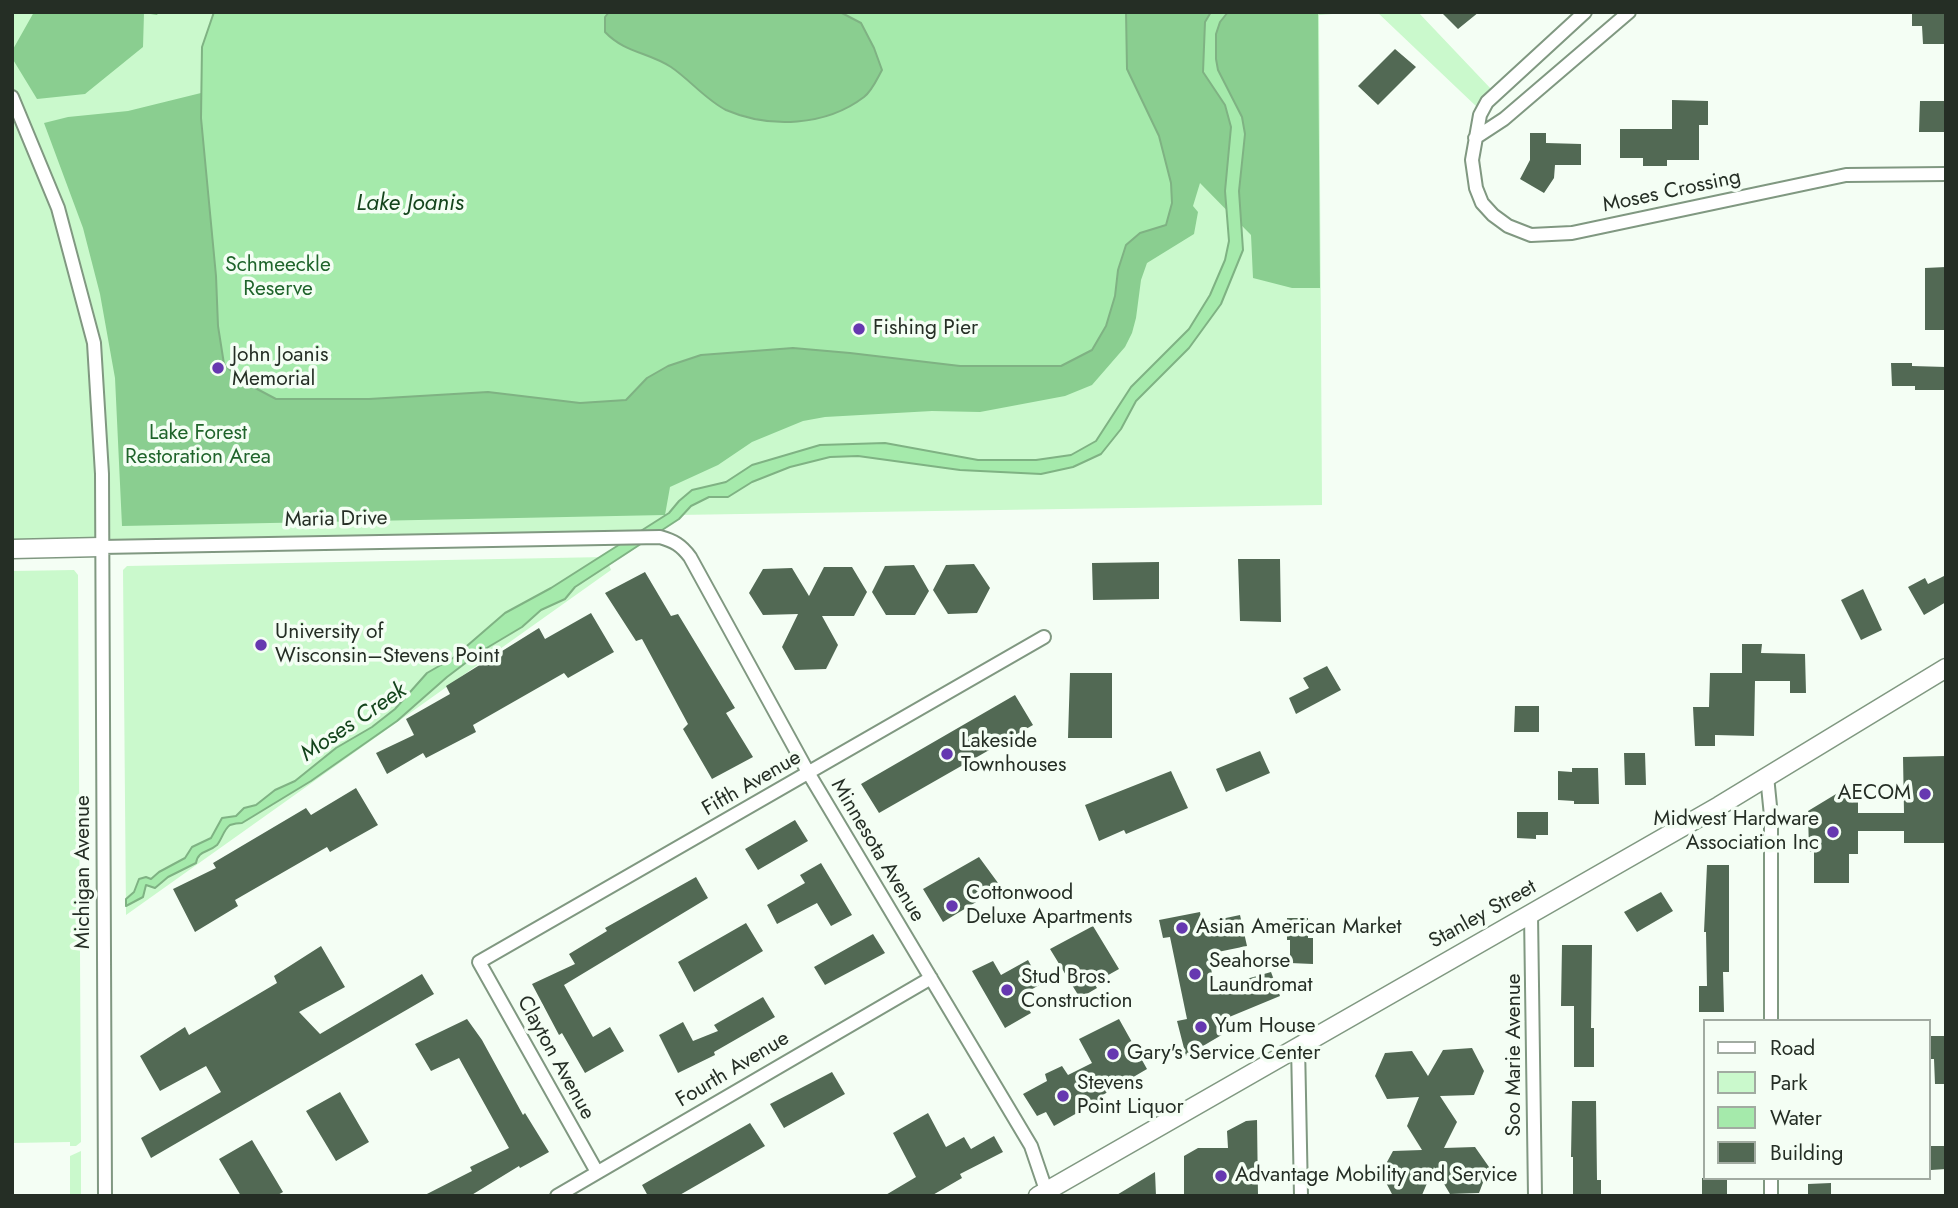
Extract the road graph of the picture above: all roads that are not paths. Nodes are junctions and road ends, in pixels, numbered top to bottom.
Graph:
1 (1584, 12) edge
2 (1629, 12) edge
3 (12, 97) edge
4 (1475, 138) junction
5 (1946, 174) edge
6 (660, 537) joint
7 (101, 547) junction
8 (12, 549) edge
9 (1044, 637) dead end
10 (1946, 668) edge
11 (809, 774) junction
12 (1767, 776) junction
13 (1531, 914) junction
14 (479, 962) joint
15 (930, 978) junction
16 (1771, 1019) edge
17 (1298, 1045) junction
18 (597, 1172) junction
19 (1044, 1194) edge
20 (105, 1196) edge
21 (557, 1196) edge
22 (1301, 1196) edge
23 (1535, 1196) edge

1 - 4 street, Moses Crossing
2 - 4 street
3 - 7 street, Michigan Avenue
4 - 5 street, Moses Crossing
6 - 7 street, Maria Drive
6 - 11 street, Minnesota Avenue
7 - 8 street, Maria Drive
7 - 20 street, Michigan Avenue
9 - 11 street, Fifth Avenue
10 - 12 street, Stanley Street
11 - 14 street, Fifth Avenue
11 - 15 street, Minnesota Avenue
12 - 13 street, Stanley Street
12 - 16 street
13 - 17 street, Stanley Street
13 - 23 street, Soo Marie Avenue
14 - 18 street, Clayton Avenue
15 - 18 street, Fourth Avenue
15 - 19 street, Minnesota Avenue
17 - 19 street, Stanley Street
17 - 22 street
18 - 21 street, Fourth Avenue

